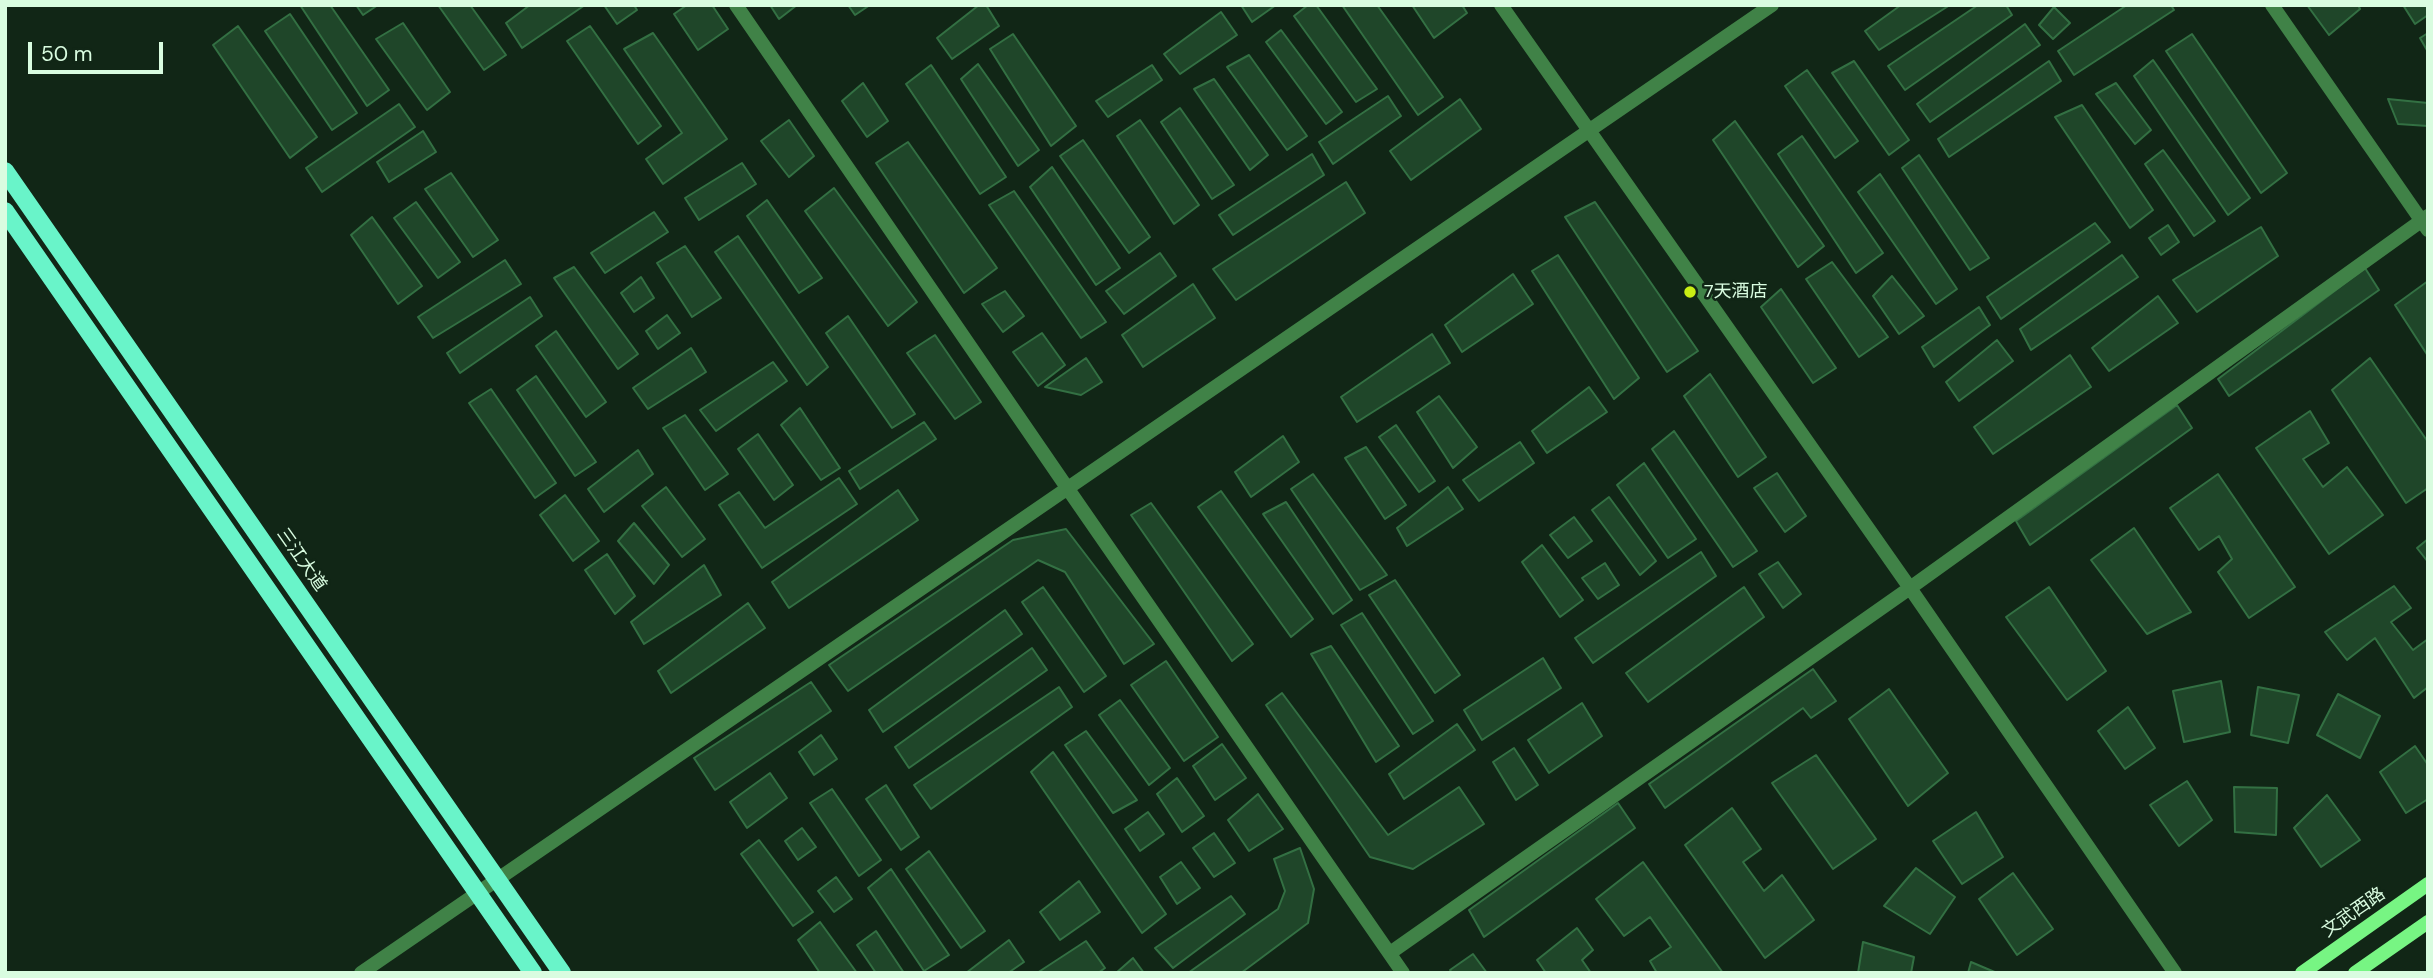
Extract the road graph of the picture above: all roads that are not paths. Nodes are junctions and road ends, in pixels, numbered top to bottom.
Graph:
1 (736, 5) edge
2 (1501, 5) edge
3 (1772, 5) edge
4 (2272, 5) edge
5 (1590, 131) junction
6 (5, 172) edge
7 (5, 211) edge
8 (2426, 222) edge
9 (1068, 489) junction
10 (1910, 588) junction
11 (497, 879) junction
12 (2428, 884) edge
13 (478, 892) junction
14 (2428, 922) edge
15 (1390, 953) junction
16 (361, 973) edge
17 (533, 973) edge
18 (562, 973) edge
19 (1404, 973) edge
20 (2175, 973) edge
21 (2302, 973) edge
22 (2355, 973) edge

1 - 9 street
2 - 5 street
3 - 5 street
4 - 8 street
5 - 9 street
5 - 10 street
6 - 11 main road, 三江大道
7 - 13 main road
8 - 10 street
9 - 11 street
9 - 15 street
10 - 15 street
10 - 20 street
11 - 13 street
11 - 18 main road, 三江大道
12 - 21 street, 文武西路
13 - 16 street
13 - 17 main road
14 - 22 street
15 - 19 street

